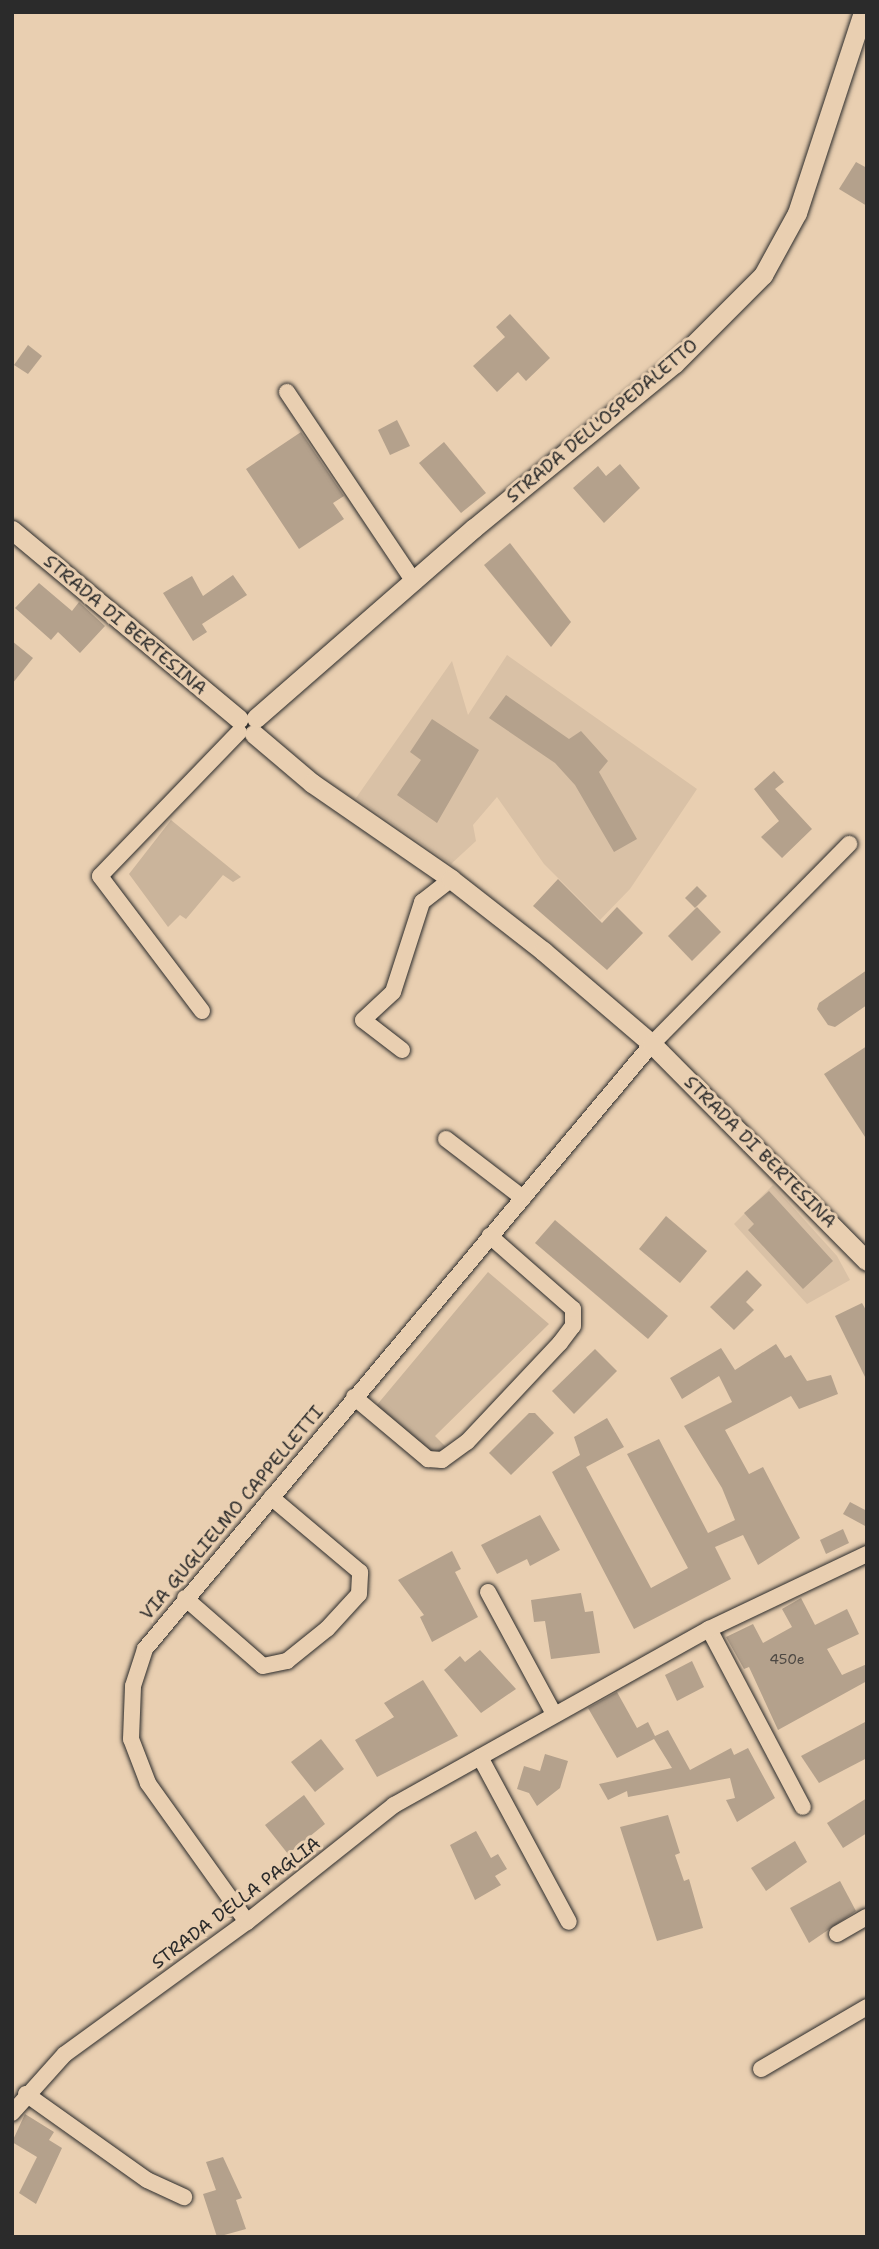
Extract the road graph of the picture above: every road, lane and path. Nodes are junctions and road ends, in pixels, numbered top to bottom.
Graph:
1 (863, 12) edge
2 (287, 392) dead end
3 (12, 530) edge
4 (414, 582) junction
5 (247, 726) junction
6 (849, 844) dead end
7 (452, 879) junction
8 (202, 1012) dead end
9 (652, 1044) junction
10 (401, 1050) dead end
11 (446, 1139) dead end
12 (523, 1198) junction
13 (490, 1236) junction
14 (866, 1260) edge
15 (354, 1397) junction
16 (271, 1497) junction
17 (867, 1554) edge
18 (488, 1592) dead end
19 (185, 1598) junction
20 (709, 1629) junction
21 (554, 1714) junction
22 (480, 1757) junction
23 (803, 1807) dead end
24 (867, 1917) edge
25 (247, 1922) junction
26 (569, 1922) dead end
27 (836, 1934) dead end
28 (867, 2007) edge
29 (761, 2068) dead end
30 (26, 2094) junction
31 (12, 2113) edge
32 (184, 2197) dead end

1 - 4 street, STRADA DELL'OSPEDALETTO
2 - 4 street
3 - 5 street, STRADA DI BERTESINA
4 - 5 street, STRADA DELL'OSPEDALETTO
5 - 7 street, STRADA DI BERTESINA
5 - 8 street
6 - 9 street
7 - 9 street, STRADA DI BERTESINA
7 - 10 street
9 - 12 street, VIA GUGLIELMO CAPPELLETTI
9 - 14 street, STRADA DI BERTESINA
11 - 12 street
12 - 13 street, VIA GUGLIELMO CAPPELLETTI
13 - 15 street, VIA GUGLIELMO CAPPELLETTI
13 - 15 street
15 - 16 street, VIA GUGLIELMO CAPPELLETTI
16 - 19 street, VIA GUGLIELMO CAPPELLETTI
16 - 19 street
17 - 20 street, STRADA DELLA PAGLIA
18 - 21 street
19 - 25 street, VIA GUGLIELMO CAPPELLETTI
20 - 21 street, STRADA DELLA PAGLIA
20 - 23 street
21 - 22 street, STRADA DELLA PAGLIA
22 - 25 street, STRADA DELLA PAGLIA
22 - 26 street
24 - 27 street
25 - 30 street, STRADA DELLA PAGLIA
28 - 29 street
30 - 31 street, STRADA DELLA PAGLIA
30 - 32 street

